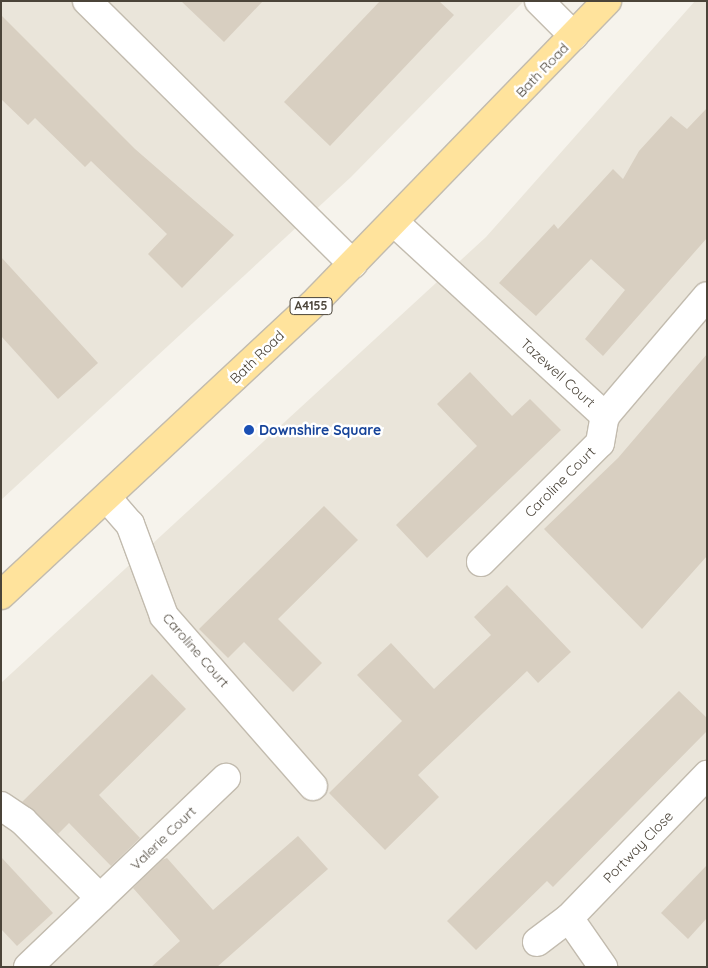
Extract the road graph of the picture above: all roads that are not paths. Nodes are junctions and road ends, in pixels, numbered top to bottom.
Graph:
1 (87, 1) edge
2 (539, 1) edge
3 (607, 1) edge
4 (574, 36) junction
5 (394, 222) junction
6 (353, 264) junction
7 (707, 296) edge
8 (605, 416) junction
9 (107, 498) junction
10 (481, 562) dead end
11 (1, 595) edge
12 (707, 775) edge
13 (226, 778) dead end
14 (313, 786) dead end
15 (1, 806) edge
16 (100, 898) junction
17 (569, 918) junction
18 (537, 942) dead end
19 (28, 967) edge
20 (603, 967) edge

1 - 6 street
2 - 4 street
3 - 4 main road, Bath Road / A4155
4 - 5 main road, Bath Road / A4155
5 - 6 main road, Bath Road / A4155
5 - 8 street, Tazewell Court
6 - 9 main road, Bath Road / A4155
7 - 8 street, Tazewell Court
8 - 10 street, Caroline Court
9 - 11 main road, Bath Road / A4155
9 - 14 street, Caroline Court
12 - 17 street, Portway Close
13 - 16 street, Valerie Court
15 - 16 street
16 - 19 street, Valerie Court
17 - 18 street, Portway Close
17 - 20 street

